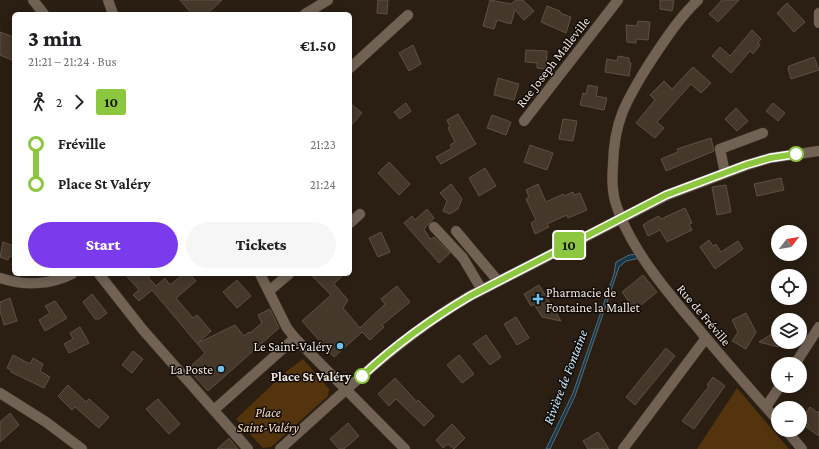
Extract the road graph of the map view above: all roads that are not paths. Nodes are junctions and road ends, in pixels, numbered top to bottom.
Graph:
1 (34, 0) edge
2 (108, 0) edge
3 (328, 0) edge
4 (618, 0) edge
5 (698, 0) edge
6 (43, 12) edge
7 (111, 12) edge
8 (308, 12) edge
9 (819, 13) edge
10 (408, 15) dead end
11 (819, 23) edge
12 (352, 66) edge
13 (524, 121) dead end
14 (763, 133) dead end
15 (819, 151) edge
16 (725, 173) junction
17 (360, 214) dead end
18 (621, 219) junction
19 (352, 221) edge
20 (434, 227) dead end
21 (456, 231) dead end
22 (67, 276) edge
23 (101, 276) edge
24 (261, 276) edge
25 (287, 276) edge
26 (0, 278) edge
27 (498, 281) junction
28 (482, 290) junction
29 (269, 291) junction
30 (819, 327) edge
31 (295, 338) junction
32 (706, 338) junction
33 (800, 357) edge
34 (346, 391) junction
35 (0, 393) edge
36 (775, 393) edge
37 (766, 407) junction
38 (214, 409) junction
39 (771, 413) edge
40 (792, 437) edge
41 (82, 449) edge
42 (248, 449) edge
43 (280, 449) edge
44 (405, 449) edge
45 (623, 449) edge
46 (802, 449) edge

1 - 6 street
2 - 7 street
3 - 8 street
4 - 13 street, Rue Joseph Malleville
5 - 18 street, Rue de Fréville
9 - 11 street
10 - 12 street
14 - 16 street
15 - 16 street
16 - 18 street
17 - 19 street
18 - 27 street
18 - 32 street, Rue de Fréville
20 - 28 street
21 - 27 street
22 - 26 street
23 - 38 street
24 - 29 street
25 - 29 street
27 - 28 street
28 - 34 street
29 - 31 street
30 - 33 street
31 - 34 street
31 - 38 street
32 - 37 street, Rue de Fréville
32 - 45 street
34 - 43 street
34 - 44 street
35 - 41 street
36 - 37 street
37 - 39 street, Rue de Fréville
38 - 42 street
40 - 46 street

